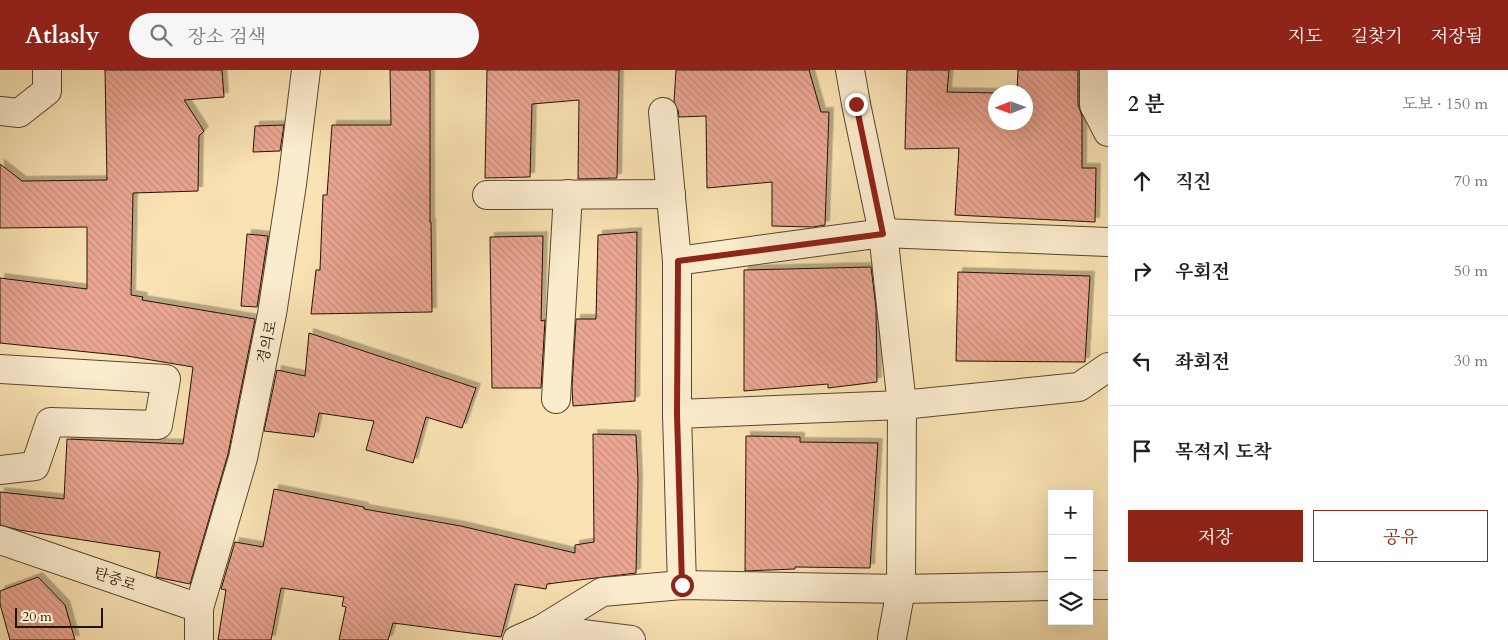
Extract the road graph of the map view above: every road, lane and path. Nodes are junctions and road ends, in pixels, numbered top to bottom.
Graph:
1 (47, 70) edge
2 (306, 70) edge
3 (850, 70) edge
4 (1094, 70) edge
5 (1101, 105) edge
6 (0, 111) edge
7 (663, 112) dead end
8 (1108, 132) edge
9 (487, 194) dead end
10 (568, 194) junction
11 (671, 194) junction
12 (883, 234) junction
13 (1108, 242) edge
14 (678, 261) junction
15 (1108, 367) edge
16 (0, 369) edge
17 (556, 399) dead end
18 (902, 405) junction
19 (677, 414) junction
20 (0, 470) edge
21 (0, 540) edge
22 (682, 585) junction
23 (1093, 585) edge
24 (1108, 585) edge
25 (1048, 586) edge
26 (901, 589) junction
27 (199, 608) junction
28 (542, 629) junction
29 (894, 639) edge
30 (199, 640) edge
31 (517, 640) edge
32 (631, 640) edge

1 - 6 street
2 - 27 street, 경의로
3 - 12 street
4 - 5 street
5 - 8 street
7 - 11 street
9 - 10 street
10 - 11 street
10 - 17 street
11 - 14 street
12 - 13 street
12 - 14 street
12 - 18 street
14 - 19 street
15 - 18 street
16 - 20 street
18 - 19 street
18 - 26 street
19 - 22 street
21 - 27 street, 탄중로
22 - 26 street
22 - 28 street
23 - 24 street
25 - 26 street
26 - 29 street
27 - 30 street
28 - 31 street
28 - 32 street

